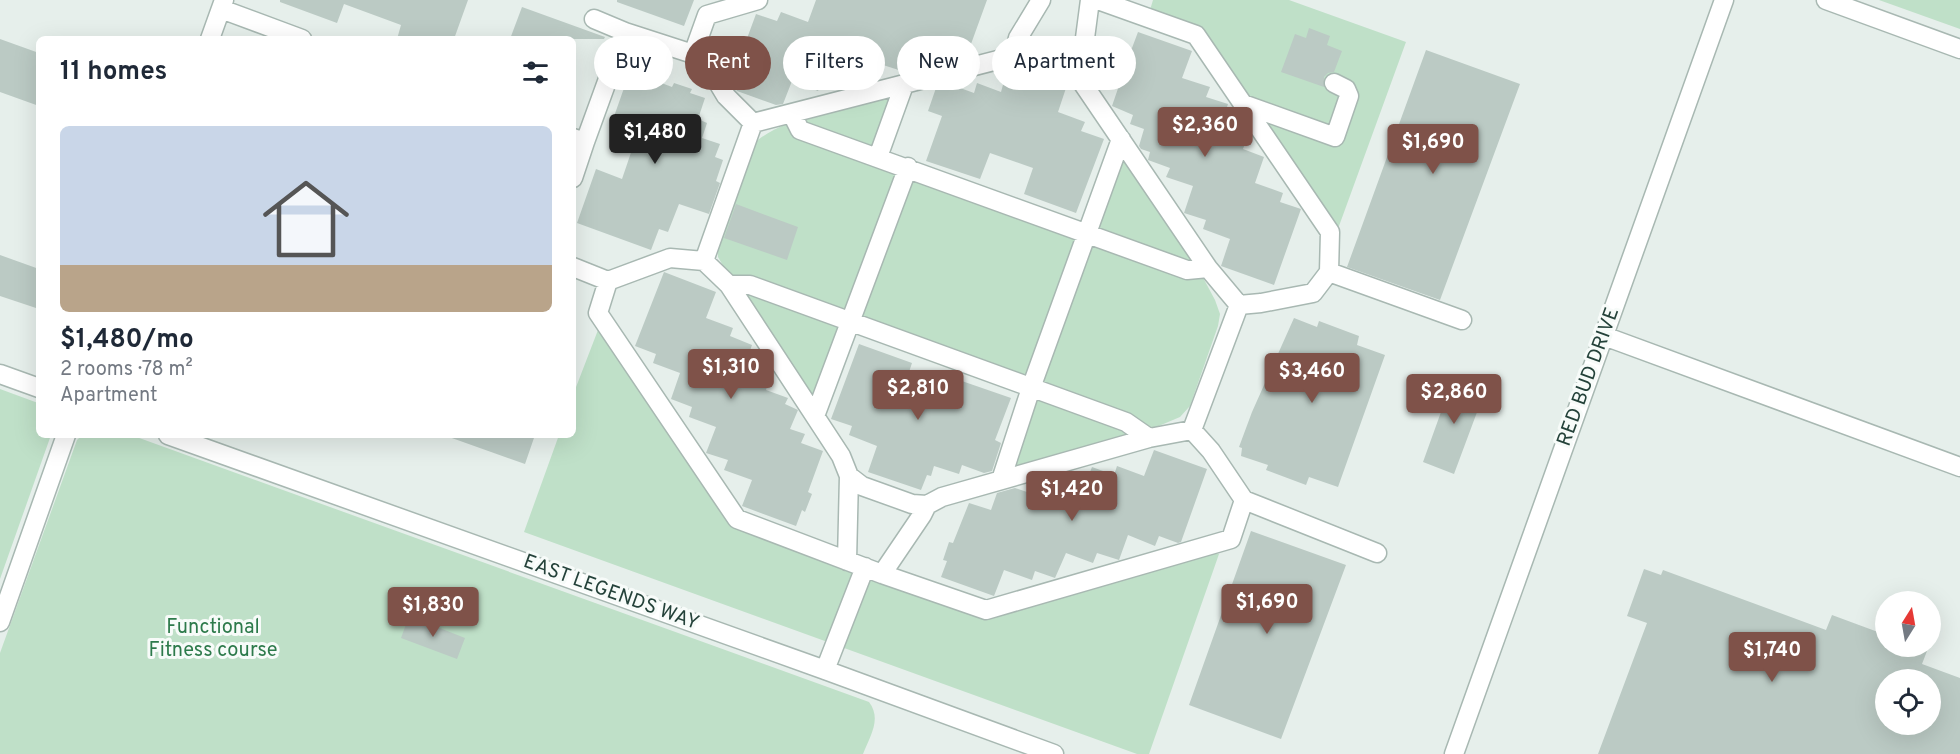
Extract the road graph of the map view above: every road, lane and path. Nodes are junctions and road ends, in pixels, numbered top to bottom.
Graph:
1 (758, 0) edge
2 (1041, 0) edge
3 (1090, 0) edge
4 (1098, 0) edge
5 (1724, 0) edge
6 (1826, 0) edge
7 (222, 5) edge
8 (594, 19) dead end
9 (625, 32) junction
10 (211, 36) edge
11 (295, 36) edge
12 (699, 36) edge
13 (1019, 36) edge
14 (1085, 36) edge
15 (1960, 49) edge
16 (685, 51) edge
17 (1334, 83) dead end
18 (897, 87) edge
19 (722, 90) edge
20 (902, 90) edge
21 (1087, 90) edge
22 (1243, 104) junction
23 (792, 114) junction
24 (753, 123) junction
25 (1121, 139) junction
26 (579, 140) edge
27 (878, 157) junction
28 (576, 159) edge
29 (908, 168) junction
30 (1087, 233) junction
31 (704, 261) junction
32 (576, 268) edge
33 (1208, 268) junction
34 (1329, 272) junction
35 (608, 281) junction
36 (729, 285) junction
37 (1239, 304) junction
38 (1462, 320) dead end
39 (850, 322) junction
40 (1604, 336) junction
41 (0, 374) edge
42 (36, 387) edge
43 (1031, 388) junction
44 (815, 416) junction
45 (1192, 430) junction
46 (65, 438) edge
47 (176, 438) edge
48 (1149, 438) junction
49 (1960, 466) edge
50 (849, 476) junction
51 (1001, 480) junction
52 (1244, 500) junction
53 (927, 505) junction
54 (1377, 553) dead end
55 (847, 561) junction
56 (865, 567) junction
57 (882, 574) junction
58 (0, 622) edge
59 (825, 670) junction
60 (1054, 754) edge
61 (1454, 754) edge

1 - 12 street
2 - 13 street
3 - 14 street
4 - 22 street
5 - 40 street, RED BUD DRIVE
6 - 15 street
7 - 10 street
7 - 11 street
8 - 9 street
9 - 16 street
9 - 26 street
17 - 22 street
18 - 23 street
19 - 24 street
20 - 27 street
21 - 25 street
22 - 34 street
23 - 24 street
23 - 27 street
24 - 31 street
25 - 30 street
25 - 33 street
26 - 28 street
27 - 29 street
29 - 30 street
29 - 39 street
30 - 33 street
30 - 43 street
31 - 35 street
31 - 36 street
32 - 35 street
33 - 37 street
34 - 37 street
34 - 38 street
35 - 55 street
36 - 39 street
36 - 44 street
37 - 45 street
39 - 43 street
39 - 44 street
40 - 49 street
40 - 61 street, RED BUD DRIVE
41 - 42 street
43 - 48 street
43 - 51 street
44 - 50 street
45 - 48 street
45 - 52 street
46 - 58 street
47 - 59 street, EAST LEGENDS WAY
48 - 51 street
50 - 53 street
50 - 55 street
51 - 53 street
52 - 54 street
52 - 57 street
53 - 57 street
55 - 56 street
56 - 57 street
56 - 59 street
59 - 60 street, EAST LEGENDS WAY

